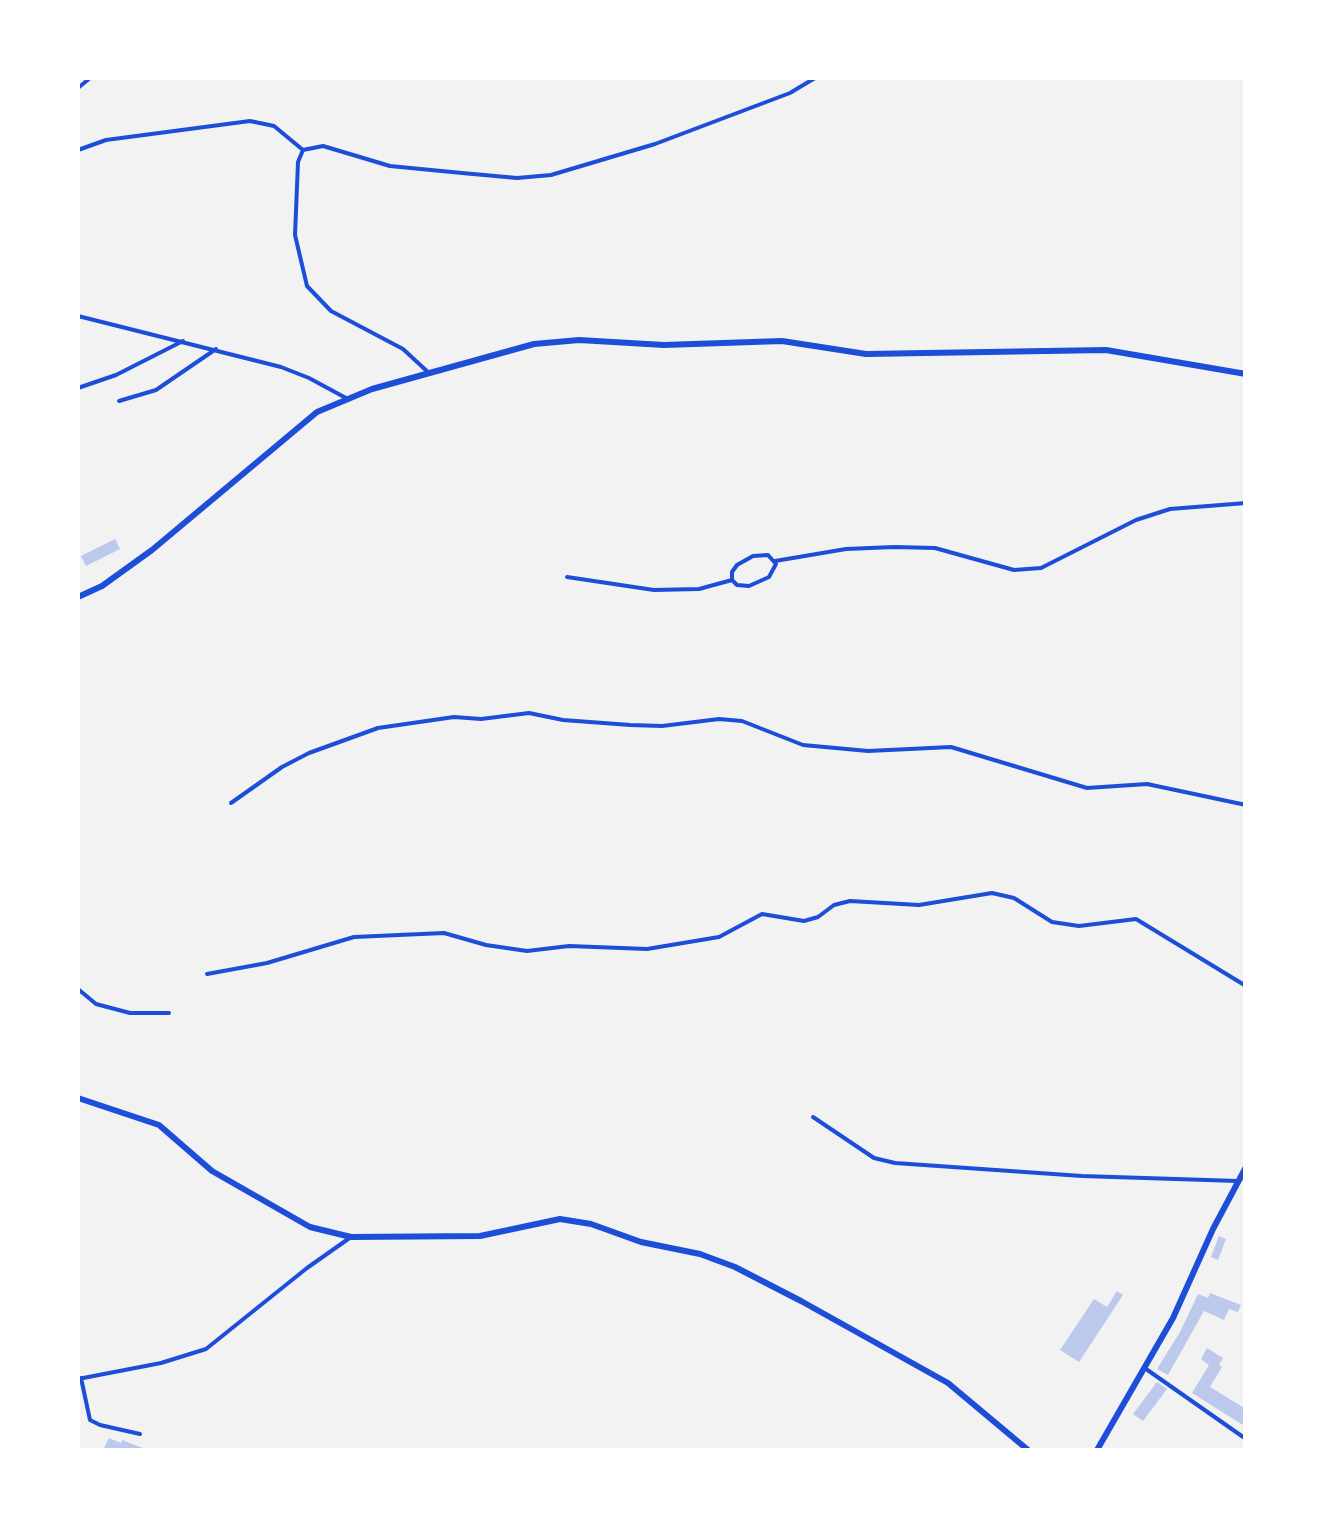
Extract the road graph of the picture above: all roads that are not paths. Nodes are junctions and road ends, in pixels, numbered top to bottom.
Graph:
1 (90, 78) edge
2 (814, 78) edge
3 (78, 88) edge
4 (78, 149) edge
5 (304, 150) junction
6 (78, 316) edge
7 (183, 341) junction
8 (216, 349) junction
9 (430, 374) junction
10 (1246, 374) edge
11 (78, 388) edge
12 (346, 398) junction
13 (118, 401) dead end
14 (1246, 503) edge
15 (775, 561) junction
16 (568, 578) dead end
17 (732, 580) junction
18 (78, 596) edge
19 (231, 803) dead end
20 (1246, 805) edge
21 (208, 974) dead end
22 (1246, 986) edge
23 (78, 989) edge
24 (170, 1013) dead end
25 (78, 1098) edge
26 (813, 1116) dead end
27 (1246, 1167) edge
28 (1238, 1181) junction
29 (351, 1237) junction
30 (1146, 1368) junction
31 (79, 1378) edge
32 (140, 1434) dead end
33 (1246, 1439) edge
34 (1028, 1450) edge
35 (1097, 1450) edge

1 - 3 lane
2 - 5 lane
4 - 5 lane
5 - 9 lane
6 - 7 lane
7 - 8 lane
7 - 11 lane
8 - 12 lane
8 - 13 lane
9 - 10 street
9 - 12 street
12 - 18 street
14 - 15 lane
15 - 17 lane
15 - 17 lane
16 - 17 lane
19 - 20 lane
21 - 22 lane
23 - 24 lane
25 - 29 street
26 - 28 lane
27 - 28 street
28 - 30 street
29 - 31 lane
29 - 34 street
30 - 33 lane
30 - 35 street
31 - 32 lane

